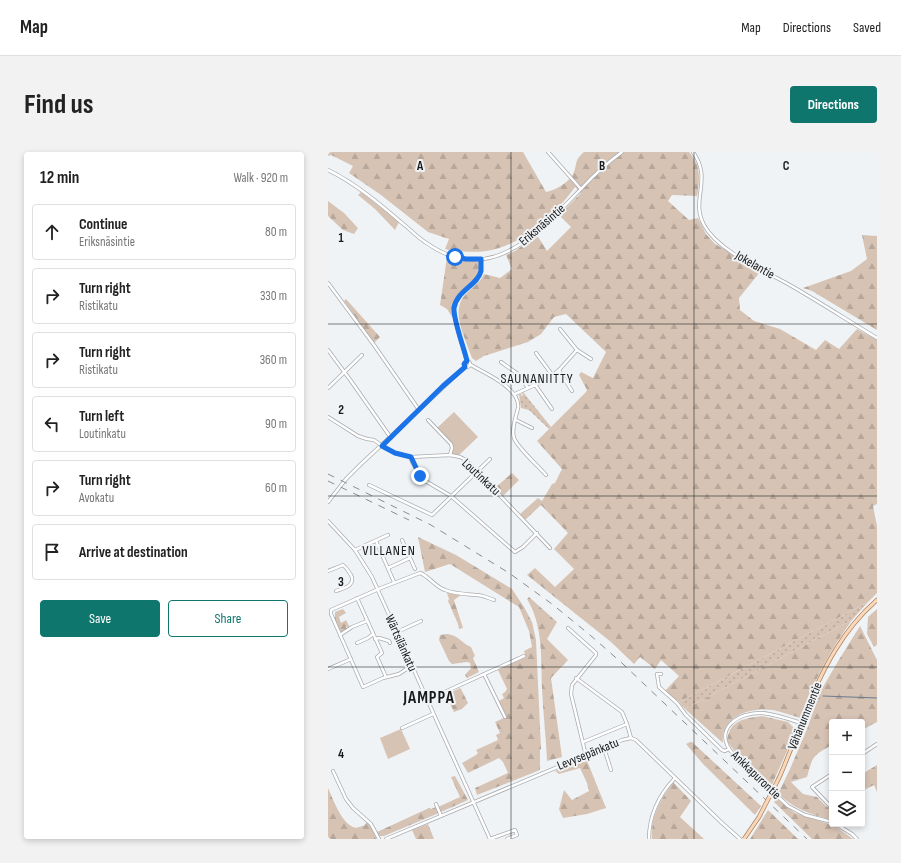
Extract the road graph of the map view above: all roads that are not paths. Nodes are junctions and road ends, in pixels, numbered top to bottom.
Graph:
1 (548, 152) edge
2 (622, 152) edge
3 (693, 152) edge
4 (328, 170) edge
5 (581, 189) junction
6 (481, 259) junction
7 (328, 284) edge
8 (560, 329) dead end
9 (877, 338) edge
10 (328, 350) edge
11 (577, 350) junction
12 (536, 353) dead end
13 (362, 355) dead end
14 (590, 358) dead end
15 (467, 361) junction
16 (501, 362) dead end
17 (470, 365) junction
18 (465, 367) junction
19 (559, 370) junction
20 (344, 372) junction
21 (553, 376) junction
22 (536, 386) junction
23 (328, 388) edge
24 (528, 388) junction
25 (572, 391) dead end
26 (514, 394) junction
27 (552, 409) dead end
28 (419, 410) junction
29 (328, 417) edge
30 (428, 420) dead end
31 (516, 420) junction
32 (532, 428) dead end
33 (391, 438) junction
34 (382, 446) junction
35 (450, 455) junction
36 (411, 457) junction
37 (490, 459) dead end
38 (477, 472) junction
39 (546, 475) dead end
40 (369, 485) dead end
41 (451, 496) junction
42 (328, 502) edge
43 (328, 520) edge
44 (536, 533) junction
45 (388, 536) dead end
46 (402, 540) dead end
47 (376, 541) junction
48 (550, 548) dead end
49 (355, 550) junction
50 (410, 558) junction
51 (388, 568) junction
52 (415, 569) dead end
53 (328, 571) edge
54 (394, 582) junction
55 (377, 589) junction
56 (336, 591) dead end
57 (357, 598) junction
58 (494, 600) dead end
59 (877, 600) edge
60 (367, 621) junction
61 (421, 621) dead end
62 (568, 628) dead end
63 (396, 632) junction
64 (373, 634) junction
65 (340, 635) junction
66 (375, 639) junction
67 (357, 643) dead end
68 (390, 643) dead end
69 (524, 656) dead end
70 (351, 658) junction
71 (412, 666) junction
72 (328, 669) edge
73 (484, 674) junction
74 (661, 674) dead end
75 (386, 677) junction
76 (576, 678) junction
77 (428, 700) junction
78 (433, 714) junction
79 (505, 717) dead end
80 (802, 723) junction
81 (627, 724) junction
82 (402, 728) dead end
83 (631, 738) junction
84 (583, 742) junction
85 (877, 744) edge
86 (604, 748) junction
87 (729, 749) junction
88 (865, 752) edge
89 (586, 756) junction
90 (611, 770) dead end
91 (333, 771) dead end
92 (829, 776) edge
93 (675, 778) junction
94 (474, 802) junction
95 (436, 804) dead end
96 (829, 805) edge
97 (440, 816) junction
98 (829, 821) edge
99 (842, 827) edge
100 (379, 839) edge
101 (386, 839) edge
102 (490, 839) edge
103 (507, 839) edge
104 (648, 839) edge
105 (742, 839) edge
106 (857, 839) edge

1 - 5 street
2 - 5 street, Eriksnäsintie
3 - 9 street, Jokelantie
4 - 6 street, Eriksnäsintie
5 - 6 street, Eriksnäsintie
6 - 15 street
7 - 28 street
8 - 11 street
10 - 20 street
11 - 14 street
11 - 19 street
12 - 21 street
13 - 20 street
15 - 17 street
15 - 18 street
16 - 24 street
17 - 18 street
17 - 26 street
18 - 28 street
19 - 21 street
19 - 25 street
20 - 23 street
20 - 33 street
21 - 22 street
22 - 24 street
22 - 27 street
24 - 26 street
26 - 31 street
28 - 33 street
29 - 34 street, Loutinkatu
30 - 35 street
31 - 32 street
31 - 39 street
33 - 34 street
34 - 36 street, Loutinkatu
34 - 42 street
35 - 36 street, Loutinkatu
35 - 38 street, Loutinkatu
36 - 41 street
37 - 38 street
38 - 41 street
38 - 44 street, Loutinkatu
40 - 41 street
41 - 44 street
43 - 49 street, Wärtsilänkatu
44 - 48 street, Loutinkatu
45 - 47 street
46 - 50 street
47 - 49 street
47 - 51 street
49 - 55 street, Wärtsilänkatu
50 - 51 street
50 - 52 street
51 - 54 street
53 - 56 street
54 - 55 street
54 - 58 street
55 - 57 street
55 - 63 street, Wärtsilänkatu
57 - 60 street
57 - 65 street
59 - 80 main road, Vähänummentie
60 - 64 street
60 - 65 street
61 - 63 street
62 - 76 street
63 - 71 street, Wärtsilänkatu
64 - 66 street
64 - 67 street
65 - 70 street
66 - 68 street
66 - 75 street
69 - 73 street
70 - 72 street
70 - 75 street
71 - 75 street
71 - 77 street, Wärtsilänkatu
73 - 77 street
73 - 79 street
74 - 87 street
76 - 81 street
76 - 84 street
77 - 78 street, Wärtsilänkatu
78 - 82 street
78 - 94 street, Wärtsilänkatu
80 - 87 street, Ankkapurontie
80 - 105 main road, Vähänummentie, bridge
81 - 83 street
81 - 84 street
83 - 86 street, Levysepänkatu
83 - 93 street, Levysepänkatu
84 - 89 street
85 - 88 street
86 - 89 street, Levysepänkatu
86 - 90 street
87 - 98 street, Ankkapurontie
89 - 94 street, Levysepänkatu
91 - 100 street
92 - 96 street
93 - 104 street
93 - 105 street, Levysepänkatu
94 - 97 street, Levysepänkatu
94 - 102 street, Wärtsilänkatu
95 - 97 street
97 - 101 street, Levysepänkatu
99 - 106 street
102 - 103 street

